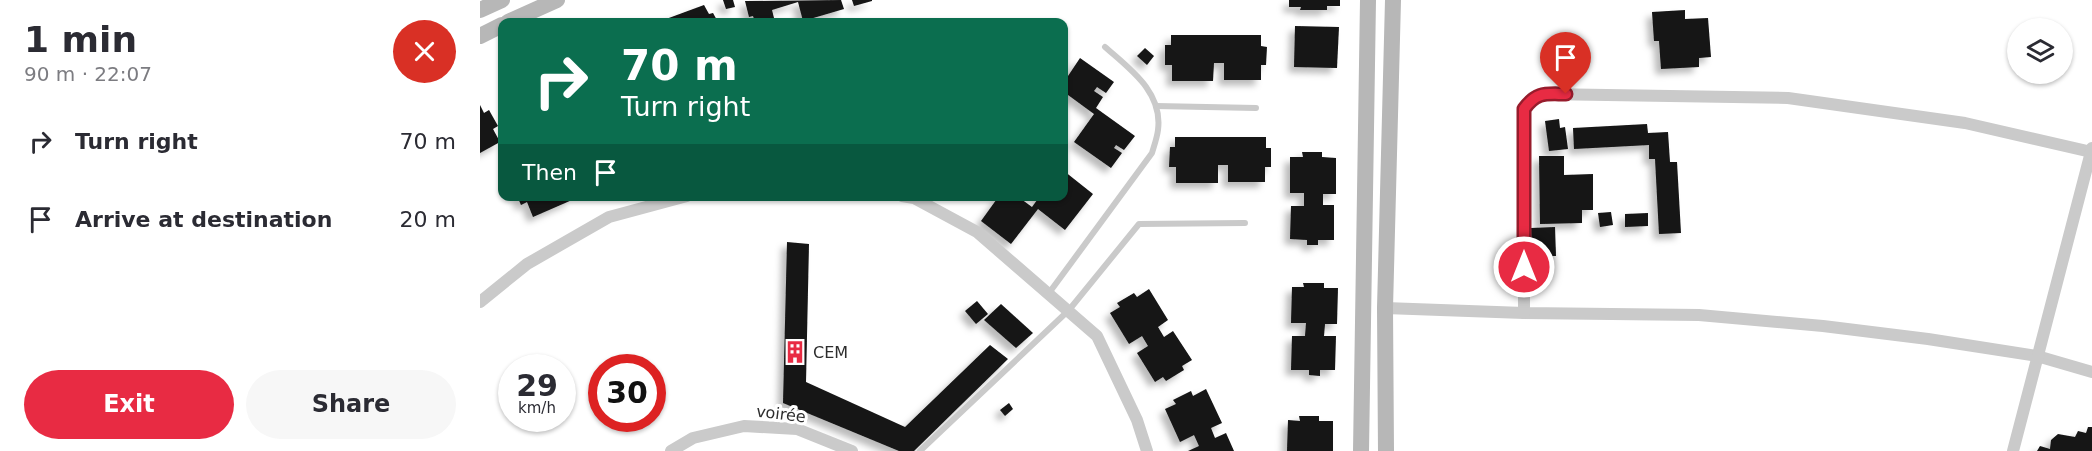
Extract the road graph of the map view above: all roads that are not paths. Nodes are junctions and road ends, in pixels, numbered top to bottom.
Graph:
1 (502, 0) edge
2 (557, 0) edge
3 (1368, 0) edge
4 (1393, 0) edge
5 (480, 10) edge
6 (517, 18) edge
7 (498, 27) edge
8 (480, 36) edge
9 (1105, 47) dead end
10 (1156, 106) junction
11 (1256, 108) dead end
12 (2092, 151) edge
13 (668, 201) edge
14 (920, 201) edge
15 (1245, 223) dead end
16 (1049, 293) junction
17 (480, 302) edge
18 (1385, 308) junction
19 (1069, 310) junction
20 (1524, 313) junction
21 (2037, 356) junction
22 (2092, 372) edge
23 (671, 451) edge
24 (852, 451) edge
25 (920, 451) edge
26 (1147, 451) edge
27 (1361, 451) edge
28 (1386, 451) edge
29 (2013, 451) edge

1 - 5 main road
2 - 6 main road
3 - 27 main road
4 - 18 main road
7 - 8 main road
9 - 10 lane
10 - 11 lane
10 - 16 lane
12 - 20 street
12 - 21 street
13 - 17 street
14 - 16 street
15 - 19 lane
16 - 19 street
18 - 20 street
18 - 28 main road
19 - 25 lane
19 - 26 street
20 - 21 street
21 - 22 street
21 - 29 street
23 - 24 street, voirée

